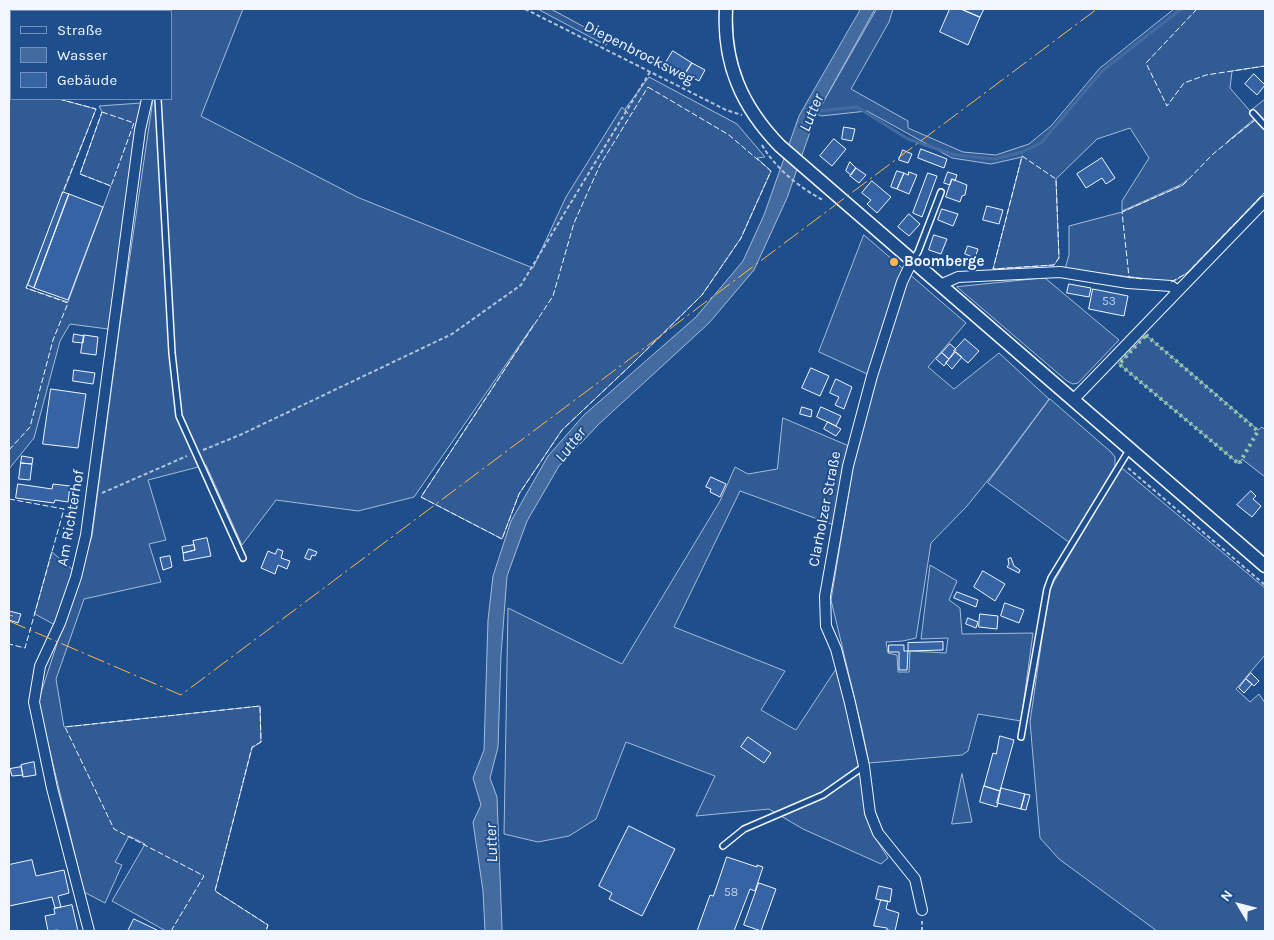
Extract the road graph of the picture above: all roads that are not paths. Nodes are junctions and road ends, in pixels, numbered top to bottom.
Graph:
1 (726, 9) edge
2 (147, 100) edge
3 (158, 100) edge
4 (1253, 114) dead end
5 (1265, 126) edge
6 (941, 192) dead end
7 (1265, 201) edge
8 (912, 261) junction
9 (940, 285) junction
10 (1178, 291) junction
11 (1073, 400) junction
12 (1130, 449) junction
13 (243, 558) dead end
14 (1265, 566) edge
15 (1021, 737) dead end
16 (864, 766) junction
17 (723, 846) dead end
18 (922, 910) dead end
19 (89, 931) edge

1 - 8 street
2 - 19 street, Am Richterhof
3 - 13 lane
4 - 5 lane
6 - 8 lane
7 - 10 street
8 - 9 street
8 - 16 street, Clarholzer Straße
9 - 10 street
9 - 11 street
10 - 11 street
11 - 12 street
12 - 14 street
12 - 15 lane
16 - 17 lane
16 - 18 street, Clarholzer Straße

